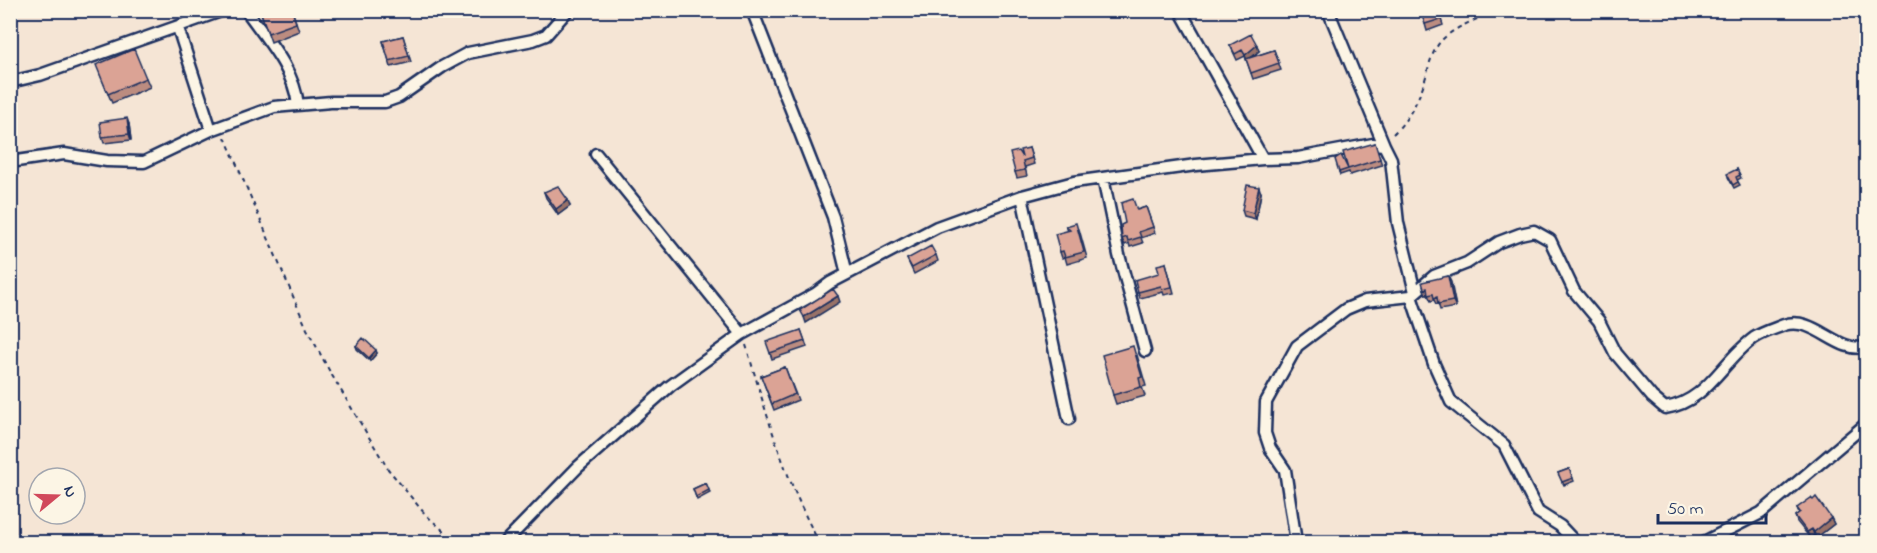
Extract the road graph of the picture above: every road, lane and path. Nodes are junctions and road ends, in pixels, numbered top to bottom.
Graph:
1 (224, 10) edge
2 (246, 10) edge
3 (567, 10) edge
4 (752, 10) edge
5 (1180, 10) edge
6 (1328, 10) edge
7 (1498, 10) edge
8 (178, 28) junction
9 (10, 82) edge
10 (298, 105) junction
11 (216, 128) junction
12 (1384, 145) junction
13 (596, 154) dead end
14 (1263, 159) junction
15 (10, 162) edge
16 (1103, 178) junction
17 (1022, 195) junction
18 (847, 274) junction
19 (1413, 294) junction
20 (742, 334) junction
21 (1866, 347) edge
22 (1145, 351) dead end
23 (1069, 419) dead end
24 (1866, 424) edge
25 (456, 543) edge
26 (504, 543) edge
27 (819, 543) edge
28 (1296, 543) edge
29 (1575, 543) edge
30 (1704, 543) edge

1 - 8 street
2 - 10 street
3 - 10 street
4 - 18 street
5 - 14 street
6 - 12 street
7 - 12 path
8 - 9 street
8 - 11 street
10 - 11 street
11 - 15 street
11 - 25 path
12 - 14 street
12 - 19 street
13 - 20 street
14 - 16 street
16 - 17 street
16 - 22 street
17 - 18 street
17 - 23 street
18 - 20 street
19 - 21 street
19 - 28 street
19 - 29 street
20 - 26 street
20 - 27 path
24 - 30 street

